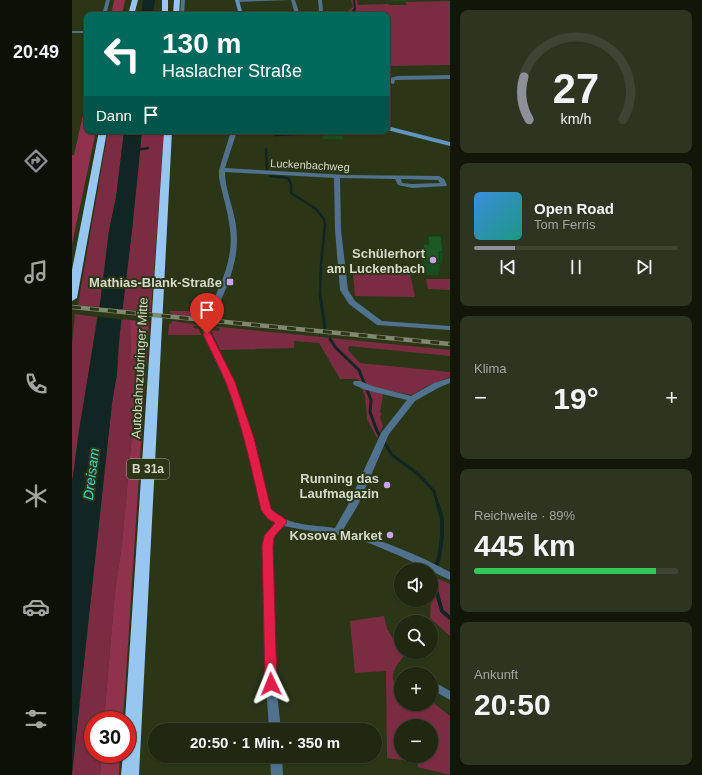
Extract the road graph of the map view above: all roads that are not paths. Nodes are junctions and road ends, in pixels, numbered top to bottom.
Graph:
1 (108, 0) edge
2 (135, 0) edge
3 (165, 0) edge
4 (177, 0) edge
5 (183, 0) edge
6 (289, 0) edge
7 (293, 0) edge
8 (320, 0) edge
9 (237, 1) edge
10 (126, 6) dead end
11 (105, 12) edge
12 (125, 12) edge
13 (132, 12) edge
14 (165, 12) edge
15 (176, 12) edge
16 (182, 12) edge
17 (240, 12) edge
18 (297, 12) edge
19 (321, 12) edge
20 (72, 32) edge
21 (84, 32) edge
22 (450, 77) edge
23 (392, 83) dead end
24 (390, 129) edge
25 (102, 134) edge
26 (168, 134) edge
27 (233, 134) edge
28 (450, 144) edge
29 (222, 170) junction
30 (337, 177) junction
31 (397, 178) junction
32 (72, 298) edge
33 (211, 314) tunnel mouth
34 (450, 328) edge
35 (207, 334) tunnel mouth
36 (450, 380) edge
37 (359, 384) dead end
38 (412, 399) junction
39 (282, 522) junction
40 (338, 531) junction
41 (450, 576) edge
42 (438, 688) edge
43 (450, 696) edge
44 (274, 723) edge
45 (276, 763) edge
46 (130, 775) edge
47 (277, 775) edge

1 - 11 street
2 - 13 highway
3 - 14 highway
4 - 15 highway
5 - 16 street
6 - 9 street
7 - 18 street
8 - 19 street
9 - 17 street
10 - 12 highway
20 - 21 street
22 - 23 street
24 - 28 street
25 - 32 highway
26 - 46 highway, Autobahnzubringer Mitte / B 31a
27 - 29 street
29 - 30 street, Luckenbachweg
29 - 33 street
30 - 31 street, Luckenbachweg
30 - 34 street
31 - 31 street, Luckenbachweg
35 - 39 street
36 - 38 street
37 - 38 street
38 - 40 street
39 - 40 street
39 - 44 street
40 - 41 street
42 - 43 street
45 - 47 street

